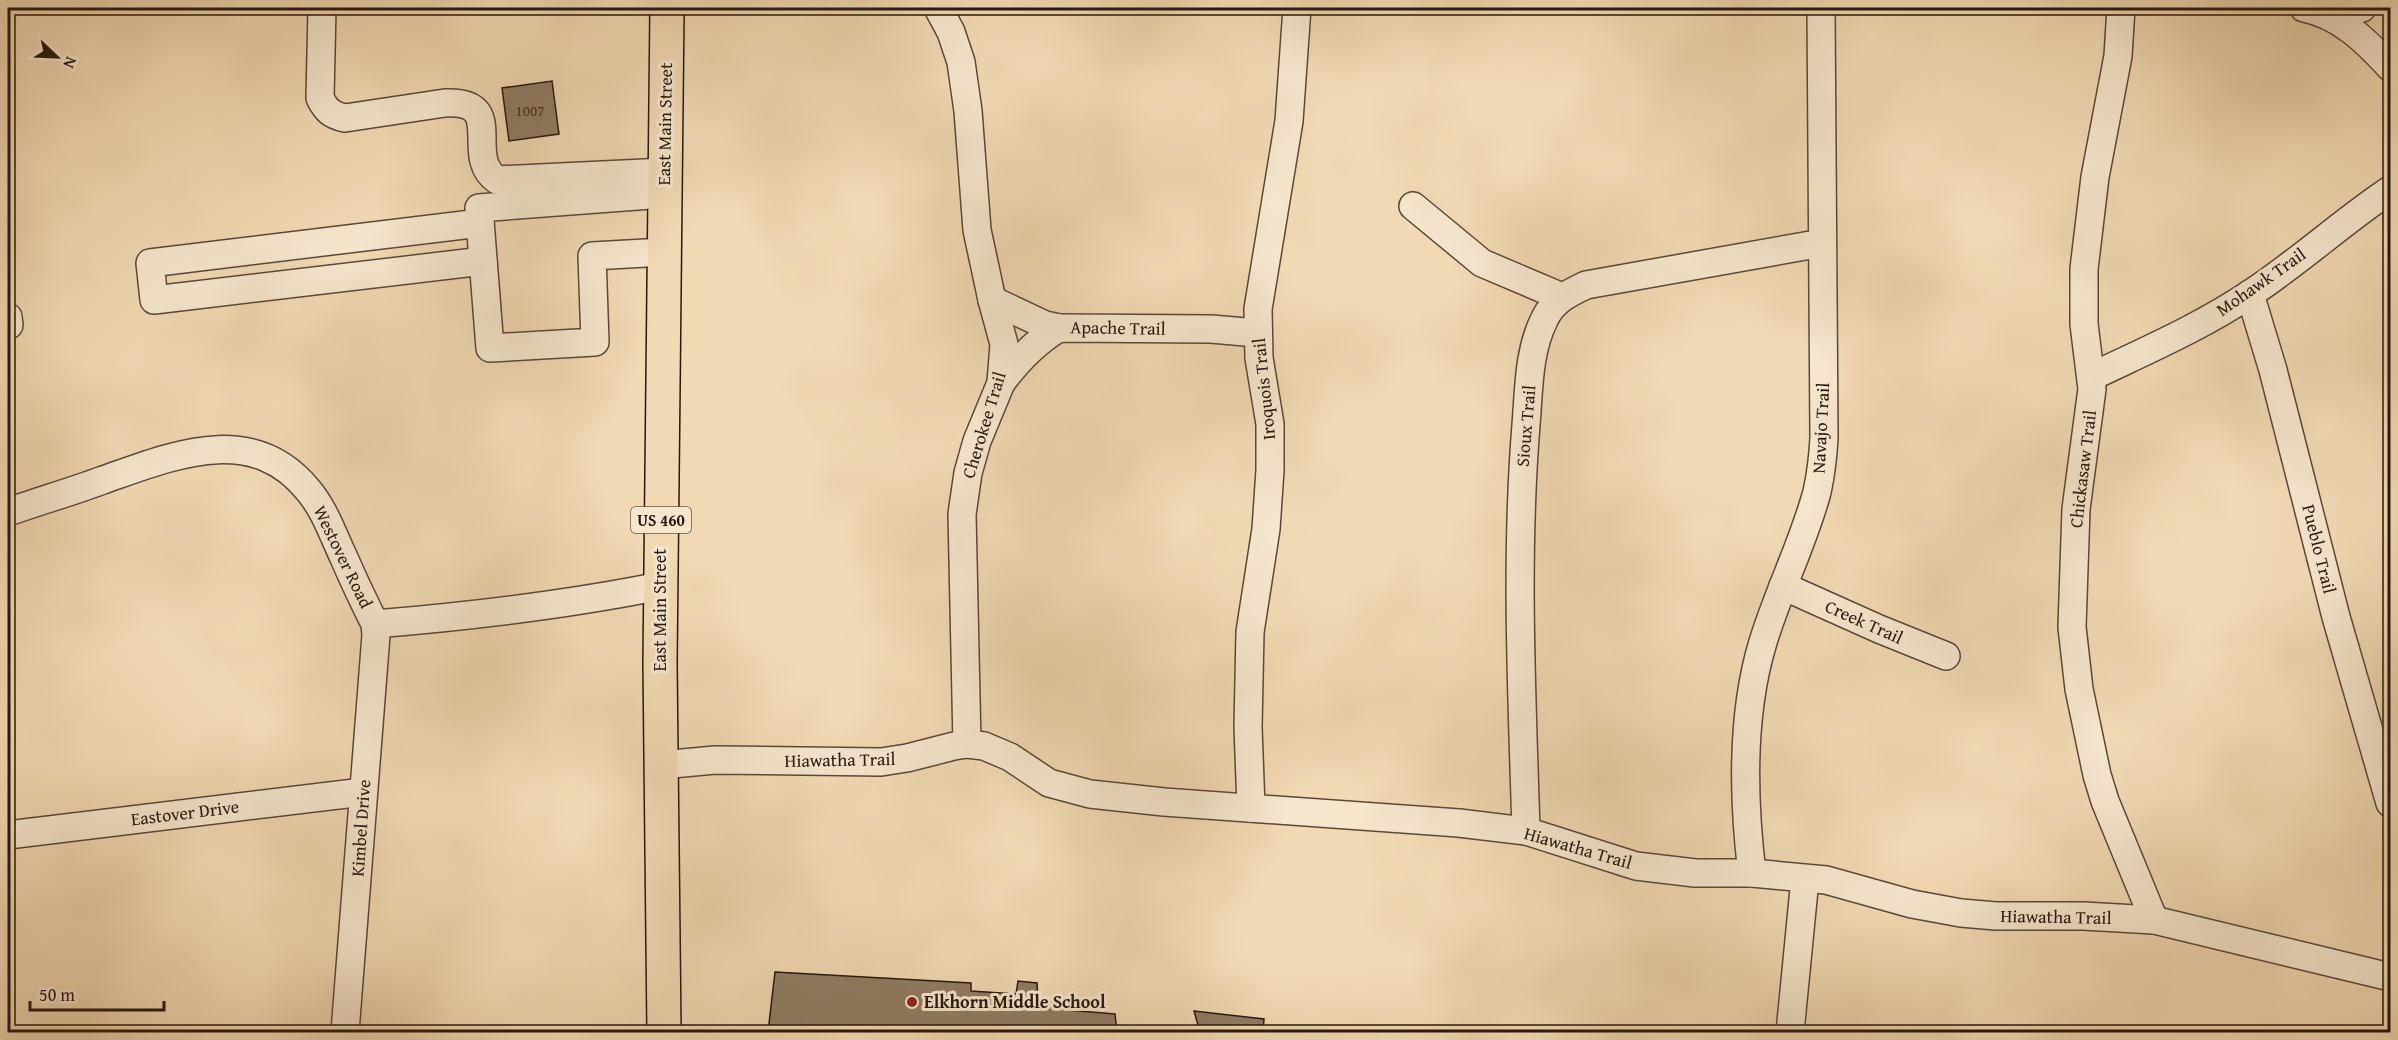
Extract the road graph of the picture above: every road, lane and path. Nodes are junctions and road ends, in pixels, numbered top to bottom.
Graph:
1 (322, 8) edge
2 (667, 8) edge
3 (938, 8) edge
4 (1297, 8) edge
5 (1821, 8) edge
6 (2121, 8) edge
7 (2304, 8) edge
8 (2362, 8) edge
9 (2333, 18) junction
10 (2391, 67) edge
11 (664, 183) junction
12 (2391, 190) edge
13 (1413, 206) dead end
14 (480, 223) junction
15 (1822, 243) junction
16 (664, 252) junction
17 (483, 261) junction
18 (2250, 294) junction
19 (1562, 297) junction
20 (992, 300) junction
21 (1059, 328) junction
22 (1257, 333) junction
23 (2091, 377) junction
24 (1001, 383) junction
25 (8, 512) edge
26 (660, 586) junction
27 (1782, 586) junction
28 (375, 624) junction
29 (1946, 656) dead end
30 (967, 744) junction
31 (661, 765) junction
32 (363, 792) junction
33 (2391, 803) edge
34 (1251, 808) junction
35 (1526, 831) junction
36 (8, 835) edge
37 (1752, 873) junction
38 (1805, 879) junction
39 (2154, 920) junction
40 (2391, 977) edge
41 (345, 1032) edge
42 (664, 1032) edge
43 (1790, 1032) edge

1 - 11 street
2 - 11 main road, East Main Street / US 460
3 - 20 street, Cherokee Trail
4 - 22 street, Iroquois Trail
5 - 15 street, Navajo Trail
6 - 23 street, Chickasaw Trail
7 - 9 street
8 - 9 street
9 - 10 street
11 - 14 street
11 - 16 main road, East Main Street / US 460
12 - 18 street, Mohawk Trail
13 - 19 street
14 - 17 street
14 - 17 street
15 - 19 street, Sioux Trail
15 - 27 street, Navajo Trail
16 - 17 street
16 - 26 main road, East Main Street / US 460
18 - 23 street, Mohawk Trail
18 - 33 street, Pueblo Trail
19 - 35 street, Sioux Trail
20 - 21 street
20 - 24 street, Cherokee Trail
21 - 22 street, Apache Trail
21 - 24 street, Apache Trail
22 - 34 street, Iroquois Trail
23 - 39 street, Chickasaw Trail
24 - 30 street, Cherokee Trail
25 - 28 street, Westover Road
26 - 28 street, Westover Road
26 - 31 main road, East Main Street / US 460
27 - 29 street, Creek Trail
27 - 37 street, Navajo Trail
28 - 32 street, Kimbel Drive
30 - 31 street, Hiawatha Trail
30 - 34 street, Hiawatha Trail
31 - 42 main road, East Main Street / US 460
32 - 36 street, Eastover Drive
32 - 41 street, Kimbel Drive
34 - 35 street, Hiawatha Trail
35 - 37 street, Hiawatha Trail
37 - 38 street, Hiawatha Trail
38 - 39 street, Hiawatha Trail
38 - 43 street
39 - 40 street, Hiawatha Trail

